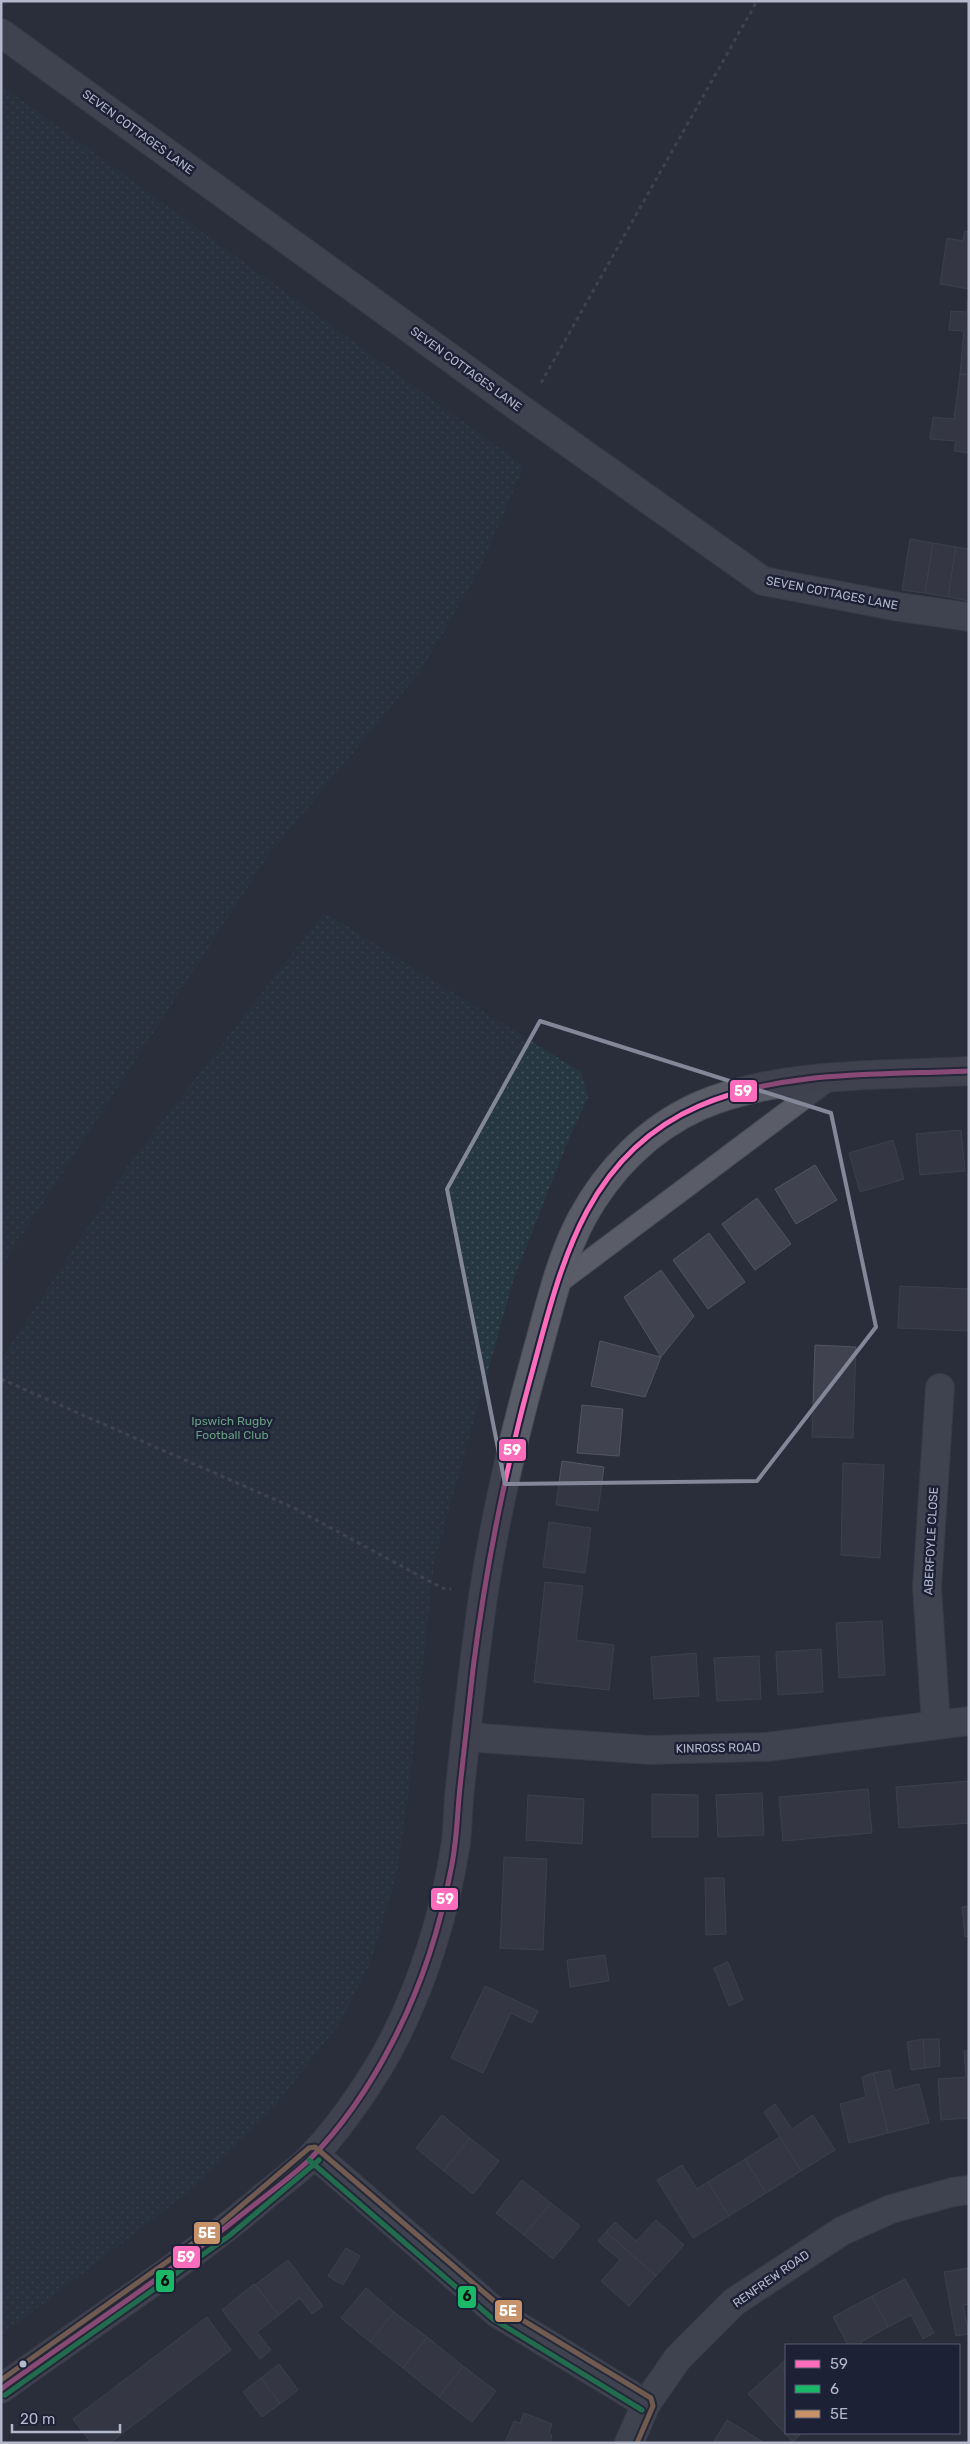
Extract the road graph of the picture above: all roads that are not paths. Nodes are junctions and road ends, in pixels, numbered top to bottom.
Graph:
1 (1, 33) edge
2 (969, 617) edge
3 (969, 1071) edge
4 (832, 1078) junction
5 (556, 1285) junction
6 (940, 1388) dead end
7 (969, 1721) edge
8 (936, 1724) junction
9 (466, 1737) junction
10 (314, 2154) junction
11 (969, 2190) edge
12 (1, 2389) edge
13 (646, 2404) junction
14 (629, 2443) edge

1 - 2 street, SEVEN COTTAGES LANE
3 - 4 street
4 - 5 lane
4 - 5 street
5 - 9 street
6 - 8 street, ABERFOYLE CLOSE
7 - 8 street, KINROSS ROAD
8 - 9 street, KINROSS ROAD
9 - 10 street
10 - 12 street
10 - 13 street
11 - 13 street, RENFREW ROAD
13 - 14 street, RENFREW ROAD

